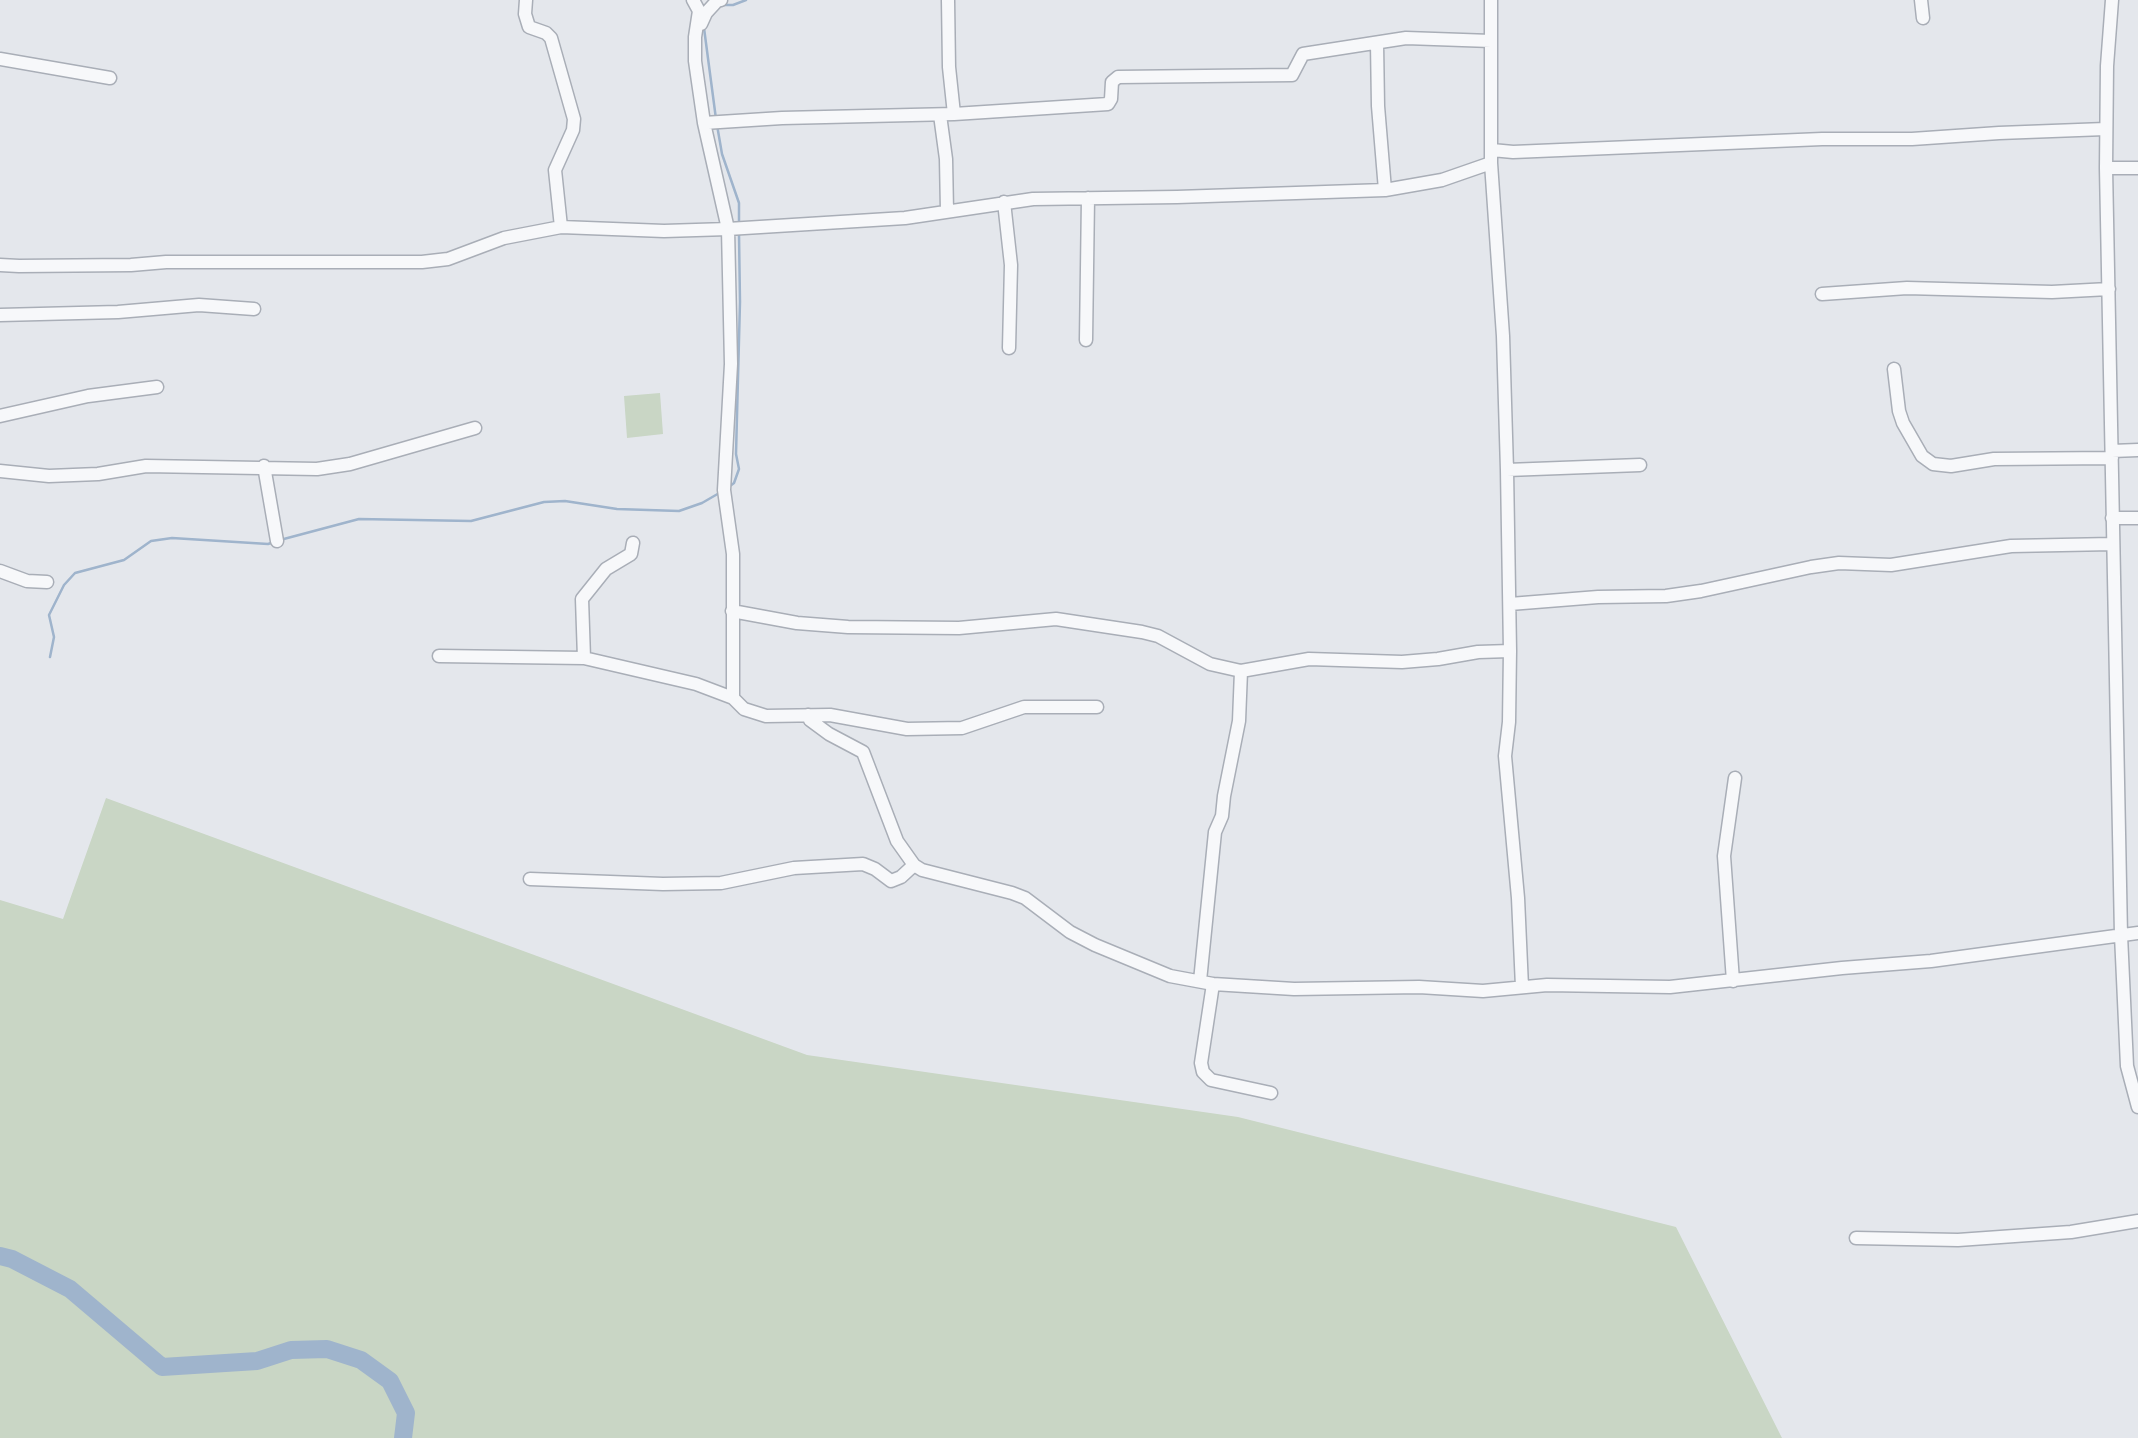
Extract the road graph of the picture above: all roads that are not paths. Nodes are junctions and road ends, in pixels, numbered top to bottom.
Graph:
1 (526, 0) edge
2 (693, 0) edge
3 (721, 0) edge
4 (948, 0) edge
5 (1491, 0) edge
6 (1921, 0) edge
7 (2112, 0) edge
8 (1923, 18) dead end
9 (695, 37) junction
10 (1491, 41) junction
11 (1377, 43) junction
12 (0, 60) edge
13 (110, 78) dead end
14 (954, 114) junction
15 (940, 115) junction
16 (704, 123) junction
17 (2105, 129) junction
18 (1492, 156) junction
19 (2106, 168) junction
20 (2138, 168) edge
21 (1385, 190) junction
22 (1088, 198) junction
23 (1004, 202) junction
24 (947, 211) junction
25 (561, 227) junction
26 (728, 229) junction
27 (0, 265) edge
28 (2109, 289) junction
29 (1822, 294) dead end
30 (254, 309) dead end
31 (0, 315) edge
32 (1086, 340) dead end
33 (1009, 348) dead end
34 (1894, 369) dead end
35 (158, 387) dead end
36 (0, 416) edge
37 (475, 428) dead end
38 (2138, 450) edge
39 (2112, 454) junction
40 (1640, 465) dead end
41 (264, 466) junction
42 (1507, 470) junction
43 (0, 471) edge
44 (2112, 518) junction
45 (2138, 518) edge
46 (277, 541) dead end
47 (633, 543) dead end
48 (2112, 544) junction
49 (0, 571) edge
50 (47, 582) dead end
51 (1510, 604) junction
52 (732, 611) junction
53 (1510, 651) junction
54 (439, 656) dead end
55 (584, 658) junction
56 (1241, 671) junction
57 (733, 698) junction
58 (1097, 707) dead end
59 (808, 715) junction
60 (1735, 778) dead end
61 (914, 865) junction
62 (530, 879) dead end
63 (2138, 933) edge
64 (2121, 935) junction
65 (1200, 981) junction
66 (1733, 981) junction
67 (1213, 984) junction
68 (1522, 986) junction
69 (2132, 1065) edge
70 (1271, 1093) dead end
71 (2138, 1107) edge
72 (2138, 1221) edge
73 (1856, 1238) dead end

1 - 25 street
2 - 9 street
3 - 9 street
4 - 14 street
5 - 10 street
6 - 8 street
7 - 17 street
9 - 16 street
10 - 11 street
10 - 18 street
11 - 14 street
11 - 21 street
12 - 13 street
14 - 15 street
15 - 16 street
15 - 24 street
16 - 26 street
17 - 18 street
17 - 19 street
18 - 21 street
18 - 42 street
19 - 20 street
19 - 28 street
21 - 22 street
22 - 23 street
22 - 32 street
23 - 24 street
23 - 33 street
24 - 26 street
25 - 26 street
25 - 27 street
26 - 52 street
28 - 29 street
28 - 39 street
30 - 31 street
34 - 39 street
35 - 36 street
37 - 41 street
38 - 39 street
39 - 44 street
40 - 42 street
41 - 43 street
41 - 46 street
42 - 51 street
44 - 45 street
44 - 48 street
47 - 55 street
48 - 51 street
48 - 64 street
49 - 50 street
51 - 53 street
52 - 56 street
52 - 57 street
53 - 56 street
53 - 68 street
54 - 55 street
55 - 57 street
56 - 65 street
57 - 59 street
58 - 59 street
59 - 61 street
60 - 66 street
61 - 62 street
61 - 65 street
63 - 64 street
64 - 66 street
64 - 69 street
65 - 67 street
66 - 68 street
67 - 68 street
67 - 70 street
69 - 71 street
72 - 73 street

